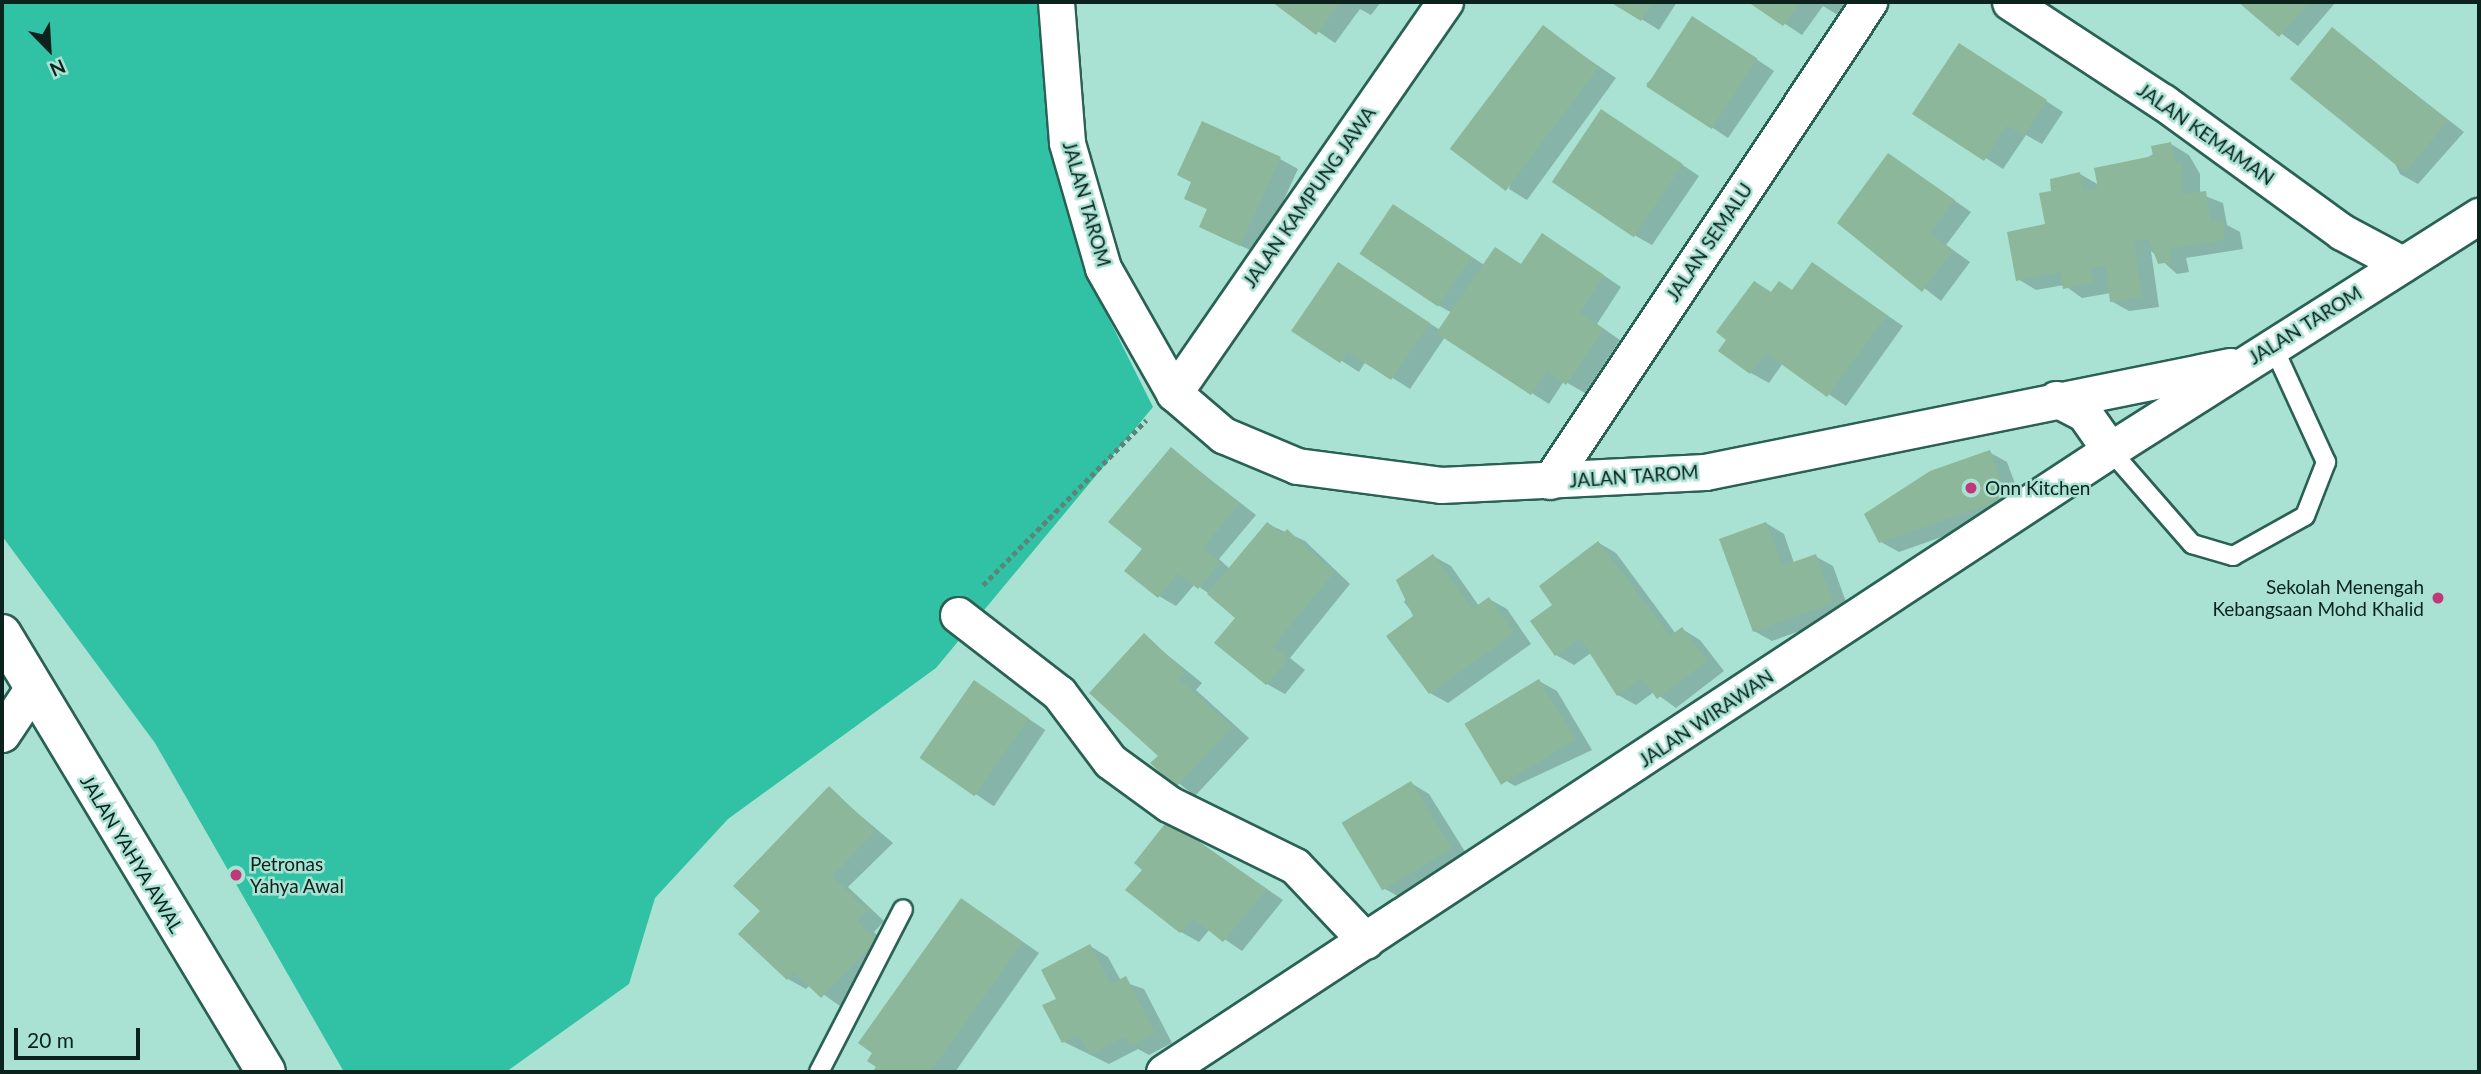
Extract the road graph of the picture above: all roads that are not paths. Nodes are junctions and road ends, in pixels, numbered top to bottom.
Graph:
1 (1056, 2) edge
2 (1444, 2) edge
3 (1869, 2) edge
4 (2010, 2) edge
5 (2479, 216) edge
6 (2403, 264) junction
7 (2260, 354) junction
8 (1174, 393) junction
9 (2056, 398) junction
10 (2110, 450) junction
11 (1550, 481) junction
12 (958, 615) road end
13 (2, 634) edge
14 (32, 689) junction
15 (2, 734) edge
16 (903, 909) dead end
17 (1366, 941) junction
18 (266, 1072) edge
19 (819, 1072) edge
20 (1164, 1072) edge

1 - 8 street, JALAN TAROM
2 - 8 street, JALAN KAMPUNG JAWA
3 - 11 street, JALAN SEMALU
4 - 6 street, JALAN KEMAMAN
5 - 6 street, JALAN TAROM
6 - 7 street, JALAN TAROM
7 - 9 street, JALAN TAROM
7 - 10 street, JALAN WIRAWAN
7 - 10 lane
8 - 11 street, JALAN TAROM
9 - 10 street
9 - 11 street, JALAN TAROM
10 - 17 street, JALAN WIRAWAN
12 - 17 street
13 - 14 main road, JALAN YAHYA AWAL
14 - 15 street
14 - 18 main road, JALAN YAHYA AWAL
16 - 19 lane
17 - 20 street, JALAN WIRAWAN

